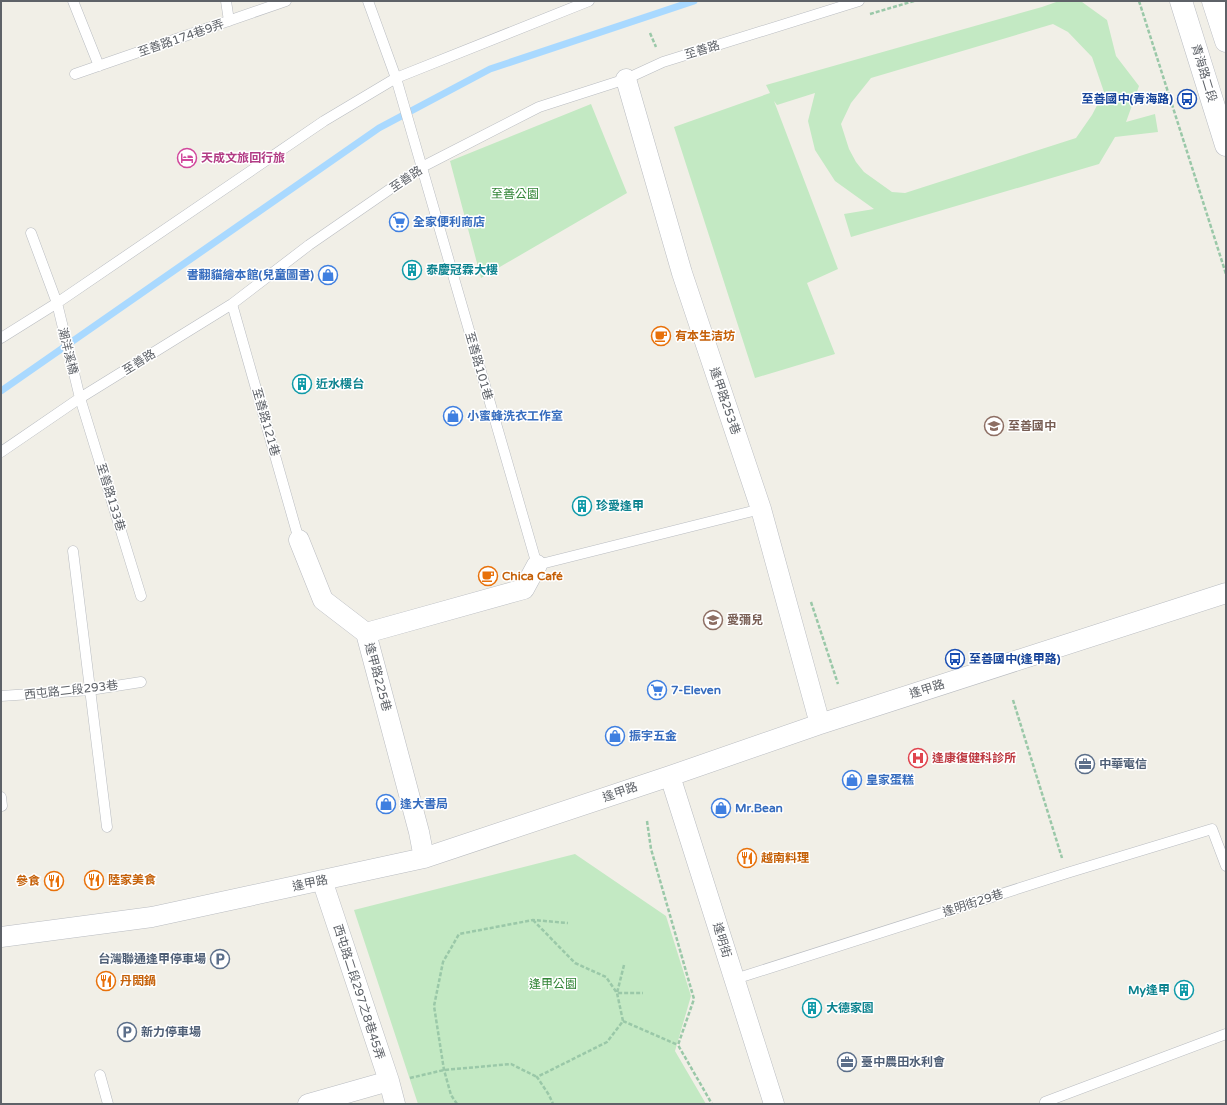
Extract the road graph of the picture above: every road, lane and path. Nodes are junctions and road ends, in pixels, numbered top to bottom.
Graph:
1 (73, 1) edge
2 (226, 1) edge
3 (286, 1) edge
4 (368, 1) edge
5 (589, 1) edge
6 (859, 1) edge
7 (914, 1) edge
8 (1139, 1) edge
9 (1182, 1) edge
10 (1213, 1) edge
11 (868, 14) dead end
12 (229, 22) junction
13 (1226, 41) edge
14 (99, 66) junction
15 (75, 74) dead end
16 (396, 78) junction
17 (626, 79) junction
18 (1226, 145) edge
19 (422, 167) junction
20 (31, 233) dead end
21 (1226, 274) edge
22 (57, 303) junction
23 (232, 304) junction
24 (1, 338) edge
25 (80, 398) junction
26 (1, 452) edge
27 (761, 509) junction
28 (300, 540) joint
29 (73, 551) dead end
30 (537, 565) junction
31 (1226, 593) edge
32 (141, 596) dead end
33 (811, 601) dead end
34 (366, 633) junction
35 (141, 682) dead end
36 (838, 684) dead end
37 (90, 690) junction
38 (1, 696) edge
39 (1013, 700) dead end
40 (820, 724) junction
41 (670, 776) junction
42 (648, 821) dead end
43 (107, 827) dead end
44 (424, 858) junction
45 (1226, 866) edge
46 (1066, 873) junction
47 (322, 880) junction
48 (533, 920) junction
49 (568, 923) dead end
50 (1, 937) edge
51 (624, 965) dead end
52 (735, 980) junction
53 (617, 993) junction
54 (643, 993) dead end
55 (623, 1021) junction
56 (1226, 1034) edge
57 (678, 1045) junction
58 (444, 1070) junction
59 (100, 1076) dead end
60 (537, 1077) junction
61 (389, 1081) junction
62 (1045, 1102) dead end
63 (108, 1104) edge
64 (308, 1104) edge
65 (395, 1104) edge
66 (457, 1104) edge
67 (553, 1104) edge
68 (712, 1104) edge
69 (774, 1104) edge

1 - 14 lane
2 - 12 lane
3 - 12 lane, 至善路174巷9弄
4 - 16 lane, 至善路101巷
5 - 16 lane
6 - 17 lane, 至善路
7 - 11 path
8 - 21 path
9 - 18 main road, 青海路二段
10 - 13 main road
12 - 14 lane, 至善路174巷9弄
14 - 15 lane, 至善路174巷9弄
16 - 19 lane, 至善路101巷
16 - 22 lane
17 - 19 lane, 至善路
17 - 27 street, 逢甲路253巷
19 - 23 lane, 至善路
19 - 30 lane, 至善路101巷
20 - 22 lane, 潮洋溪橋
22 - 24 lane
22 - 25 lane, 潮洋溪橋
23 - 25 lane, 至善路
23 - 28 lane, 至善路121巷
25 - 26 lane, 至善路
25 - 32 lane, 至善路133巷
27 - 30 lane
27 - 40 street, 逢甲路253巷
28 - 34 street
29 - 37 lane
30 - 34 street, 逢甲路225巷
31 - 40 street, 逢甲路
33 - 36 path
34 - 44 street, 逢甲路225巷
35 - 37 lane, 西屯路二段293巷
37 - 38 lane, 西屯路二段293巷
37 - 43 lane
39 - 46 path
40 - 41 street, 逢甲路
41 - 44 street, 逢甲路
41 - 52 street, 逢明街
42 - 57 path
44 - 47 street, 逢甲路
45 - 46 lane, 逢明街29巷
46 - 52 lane, 逢明街29巷
47 - 50 street, 逢甲路
47 - 61 street, 西屯路二段297之8巷45弄
48 - 49 path
48 - 53 path
48 - 58 path
51 - 53 path
52 - 69 street, 逢明街
53 - 54 path
53 - 55 path
55 - 57 path
55 - 60 path
56 - 62 lane
57 - 68 path
58 - 60 path
58 - 61 path
58 - 66 path
59 - 63 lane
60 - 67 path
61 - 64 street
61 - 65 street, 西屯路二段297之8巷45弄

